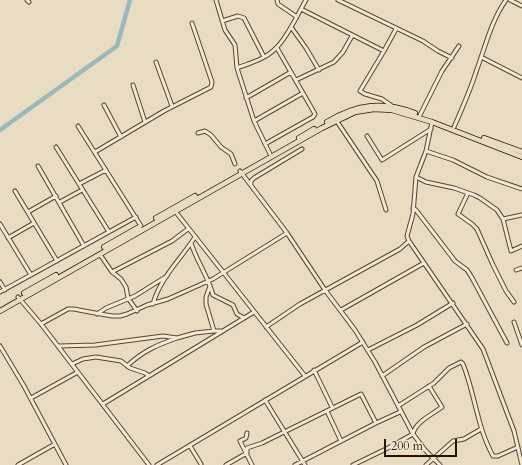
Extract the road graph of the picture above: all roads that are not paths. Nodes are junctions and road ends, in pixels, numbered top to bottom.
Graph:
1 (216, 0) edge
2 (277, 0) edge
3 (306, 0) edge
4 (338, 0) edge
5 (506, 0) edge
6 (510, 0) edge
7 (522, 6) edge
8 (301, 9) junction
9 (297, 17) junction
10 (222, 21) junction
11 (192, 23) dead end
12 (291, 27) junction
13 (396, 28) junction
14 (352, 36) junction
15 (459, 46) dead end
16 (277, 48) junction
17 (384, 51) junction
18 (264, 57) junction
19 (481, 57) junction
20 (452, 58) junction
21 (156, 62) dead end
22 (237, 68) junction
23 (319, 70) junction
24 (291, 72) junction
25 (522, 78) edge
26 (296, 80) junction
27 (133, 85) dead end
28 (303, 93) junction
29 (246, 98) junction
30 (104, 105) dead end
31 (172, 106) junction
32 (396, 107) junction
33 (420, 115) junction
34 (336, 120) junction
35 (254, 121) junction
36 (145, 122) junction
37 (432, 122) junction
38 (78, 126) dead end
39 (454, 127) junction
40 (431, 128) junction
41 (198, 133) dead end
42 (367, 136) dead end
43 (121, 137) junction
44 (265, 144) junction
45 (56, 147) dead end
46 (302, 149) dead end
47 (426, 150) junction
48 (95, 152) junction
49 (522, 152) edge
50 (270, 154) junction
51 (522, 157) edge
52 (235, 164) dead end
53 (38, 166) dead end
54 (106, 170) junction
55 (241, 172) junction
56 (416, 177) junction
57 (79, 184) junction
58 (251, 186) junction
59 (522, 189) edge
60 (82, 190) junction
61 (14, 191) dead end
62 (468, 193) junction
63 (56, 196) junction
64 (60, 202) junction
65 (413, 208) junction
66 (386, 210) dead end
67 (174, 211) junction
68 (28, 212) junction
69 (522, 215) edge
70 (136, 217) junction
71 (503, 219) junction
72 (34, 223) junction
73 (0, 224) edge
74 (141, 226) junction
75 (1, 229) edge
76 (188, 229) junction
77 (109, 232) junction
78 (287, 234) junction
79 (195, 237) junction
80 (8, 238) junction
81 (409, 241) junction
82 (191, 243) junction
83 (84, 246) junction
84 (522, 246) edge
85 (101, 256) dead end
86 (57, 261) junction
87 (424, 263) junction
88 (522, 268) edge
89 (516, 270) dead end
90 (112, 272) junction
91 (223, 273) junction
92 (32, 275) junction
93 (167, 276) junction
94 (210, 281) junction
95 (0, 282) edge
96 (211, 285) junction
97 (5, 290) junction
98 (325, 290) junction
99 (0, 292) edge
100 (128, 298) junction
101 (19, 299) junction
102 (514, 302) dead end
103 (452, 303) junction
104 (153, 304) junction
105 (0, 307) edge
106 (341, 310) junction
107 (0, 311) edge
108 (137, 311) junction
109 (254, 312) junction
110 (97, 314) junction
111 (244, 318) junction
112 (514, 322) dead end
113 (42, 324) junction
114 (467, 324) junction
115 (266, 327) junction
116 (522, 329) edge
117 (214, 331) junction
118 (221, 331) junction
119 (517, 331) junction
120 (177, 338) junction
121 (363, 342) junction
122 (507, 343) dead end
123 (522, 345) edge
124 (0, 346) edge
125 (59, 346) junction
126 (368, 350) junction
127 (72, 364) junction
128 (127, 366) junction
129 (314, 370) junction
130 (78, 372) junction
131 (149, 376) junction
132 (305, 376) junction
133 (382, 376) junction
134 (429, 386) junction
135 (31, 398) junction
136 (265, 400) junction
137 (103, 404) junction
138 (398, 406) junction
139 (332, 408) junction
140 (327, 411) junction
141 (400, 412) junction
142 (376, 423) junction
143 (481, 429) junction
144 (284, 431) junction
145 (247, 433) dead end
146 (413, 434) junction
147 (341, 441) junction
148 (55, 444) junction
149 (190, 446) junction
150 (518, 448) junction
151 (247, 453) junction
152 (434, 459) junction
153 (302, 461) junction
154 (201, 464) edge
155 (18, 465) edge
156 (66, 465) edge
157 (149, 465) edge
158 (157, 465) edge
159 (226, 465) edge
160 (252, 465) edge
161 (295, 465) edge
162 (305, 465) edge
163 (353, 465) edge
164 (426, 465) edge
165 (440, 465) edge
166 (522, 465) edge

1 - 10 street
2 - 9 street
3 - 8 street
4 - 13 street
5 - 19 street
6 - 7 street
8 - 9 street
8 - 14 street
9 - 12 street
10 - 18 street
10 - 22 street
11 - 31 street
12 - 16 street
12 - 23 street
13 - 17 street
13 - 20 street
14 - 17 street
14 - 23 street
15 - 20 street
16 - 18 street
16 - 24 street
17 - 32 street
18 - 22 street
19 - 25 street
19 - 39 street
20 - 33 street
21 - 31 street
22 - 29 street
23 - 26 street
24 - 26 street
24 - 29 street
26 - 28 street
27 - 36 street
28 - 35 street
28 - 44 street
29 - 35 street
30 - 43 street
31 - 36 street
32 - 33 main road
32 - 50 main road
33 - 39 main road
34 - 37 main road
34 - 55 main road
34 - 66 street
35 - 44 street
36 - 43 street
37 - 40 street
37 - 51 main road
38 - 48 street
39 - 49 main road
40 - 42 street
40 - 47 street
41 - 52 street
43 - 48 street
44 - 50 street
45 - 57 street
46 - 58 street
47 - 56 street
47 - 59 street
48 - 54 street
50 - 55 main road
53 - 63 street
54 - 57 street
54 - 70 street
55 - 58 street
55 - 67 main road
55 - 74 main road
56 - 62 street
56 - 65 street
57 - 60 street
58 - 78 street
60 - 64 street
60 - 77 street
61 - 68 street
62 - 71 street
62 - 102 street
63 - 64 street
63 - 68 street
64 - 83 street
65 - 81 street
65 - 122 street
67 - 76 street
67 - 101 main road
68 - 72 street
69 - 71 street
70 - 74 street
70 - 77 street
71 - 84 street
72 - 80 street
72 - 86 street
73 - 75 street
74 - 101 main road
75 - 80 street
76 - 79 street
76 - 90 street
77 - 83 street
78 - 91 street
78 - 98 street
79 - 82 street
79 - 91 street
80 - 92 street
81 - 87 street
81 - 98 street
82 - 93 street
82 - 94 street
83 - 86 street
85 - 90 street
86 - 92 street
87 - 103 street
87 - 106 street
88 - 89 street
90 - 100 street
91 - 94 street
91 - 109 street
92 - 97 street
93 - 100 street
93 - 104 street
94 - 96 street
94 - 104 street
95 - 97 street
96 - 111 street
96 - 117 street
97 - 99 street
98 - 106 street
98 - 115 street
100 - 108 street
100 - 110 street
101 - 105 main road
101 - 107 main road
101 - 113 street
103 - 114 street
103 - 126 street
104 - 108 street
106 - 121 street
108 - 110 street
109 - 111 street
109 - 115 street
110 - 113 street
111 - 118 street
112 - 119 street
113 - 125 street
114 - 133 street
114 - 150 street
115 - 132 street
116 - 119 street
117 - 118 street
117 - 120 street
118 - 131 street
119 - 123 street
120 - 125 street
120 - 128 street
121 - 126 street
121 - 129 street
124 - 135 street
125 - 127 street
126 - 133 street
127 - 128 street
127 - 130 street
128 - 131 street
129 - 132 street
129 - 139 street
130 - 135 street
130 - 137 street
131 - 137 street
132 - 136 street
133 - 138 street
134 - 138 street
134 - 143 street
134 - 146 street
135 - 148 street
136 - 144 street
136 - 149 street
137 - 157 street
138 - 141 street
139 - 140 street
139 - 142 street
140 - 144 street
140 - 147 street
141 - 142 street
141 - 146 street
142 - 147 street
143 - 150 street
143 - 152 street
144 - 151 street
144 - 153 street
145 - 151 street
146 - 152 street
146 - 163 street
147 - 153 street
148 - 155 street
148 - 156 street
149 - 154 street
149 - 158 street
150 - 166 street
151 - 159 street
151 - 160 street
152 - 164 street
152 - 165 street
153 - 161 street
153 - 162 street

